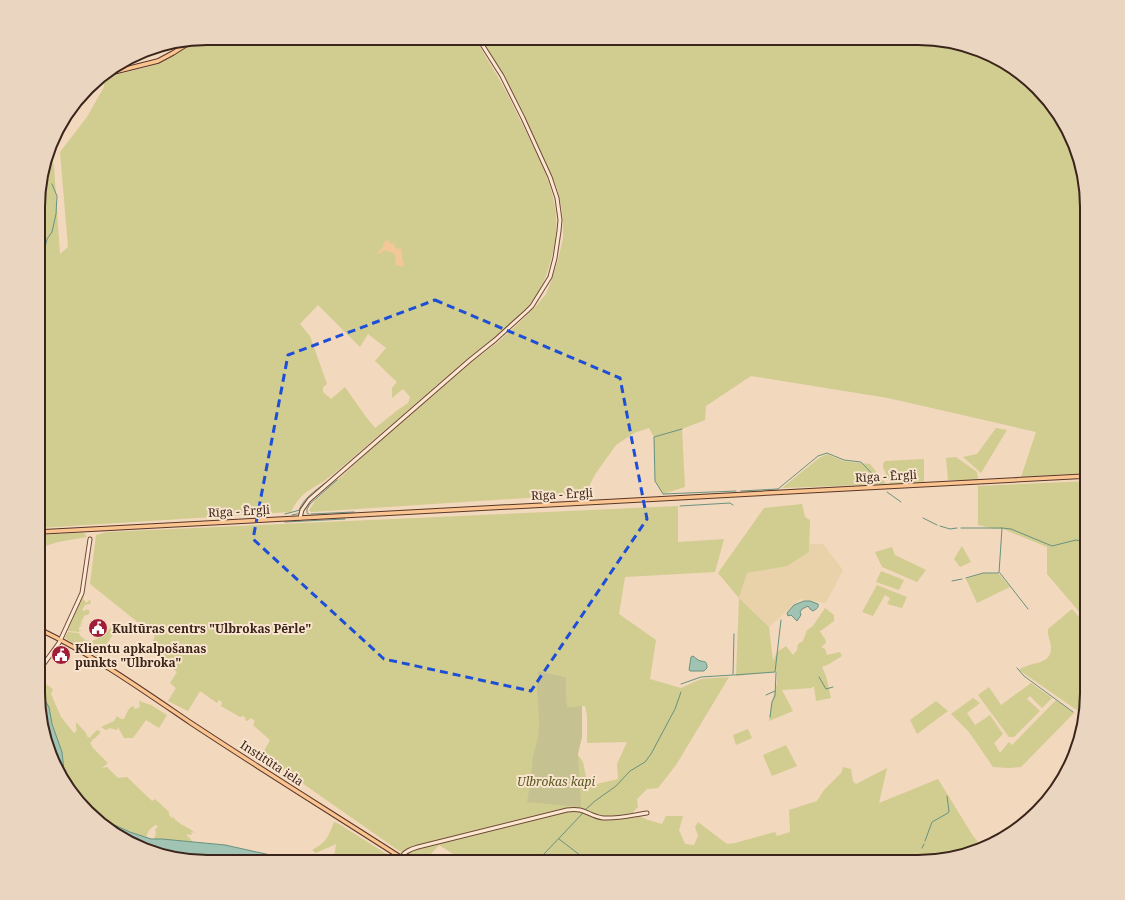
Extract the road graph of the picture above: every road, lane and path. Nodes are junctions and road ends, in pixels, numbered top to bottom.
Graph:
1 (482, 45) edge
2 (182, 47) edge
3 (119, 71) edge
4 (1080, 476) edge
5 (302, 518) junction
6 (45, 532) edge
7 (90, 540) dead end
8 (45, 632) edge
9 (60, 640) junction
10 (45, 662) edge
11 (647, 813) dead end
12 (398, 855) edge
13 (403, 855) edge

1 - 5 main road
2 - 3 main road
4 - 5 main road, Rīga - Ērgļi
5 - 6 main road, Rīga - Ērgļi
7 - 9 main road
8 - 9 main road, Institūta iela
9 - 10 main road
9 - 12 main road, Institūta iela
11 - 13 main road

